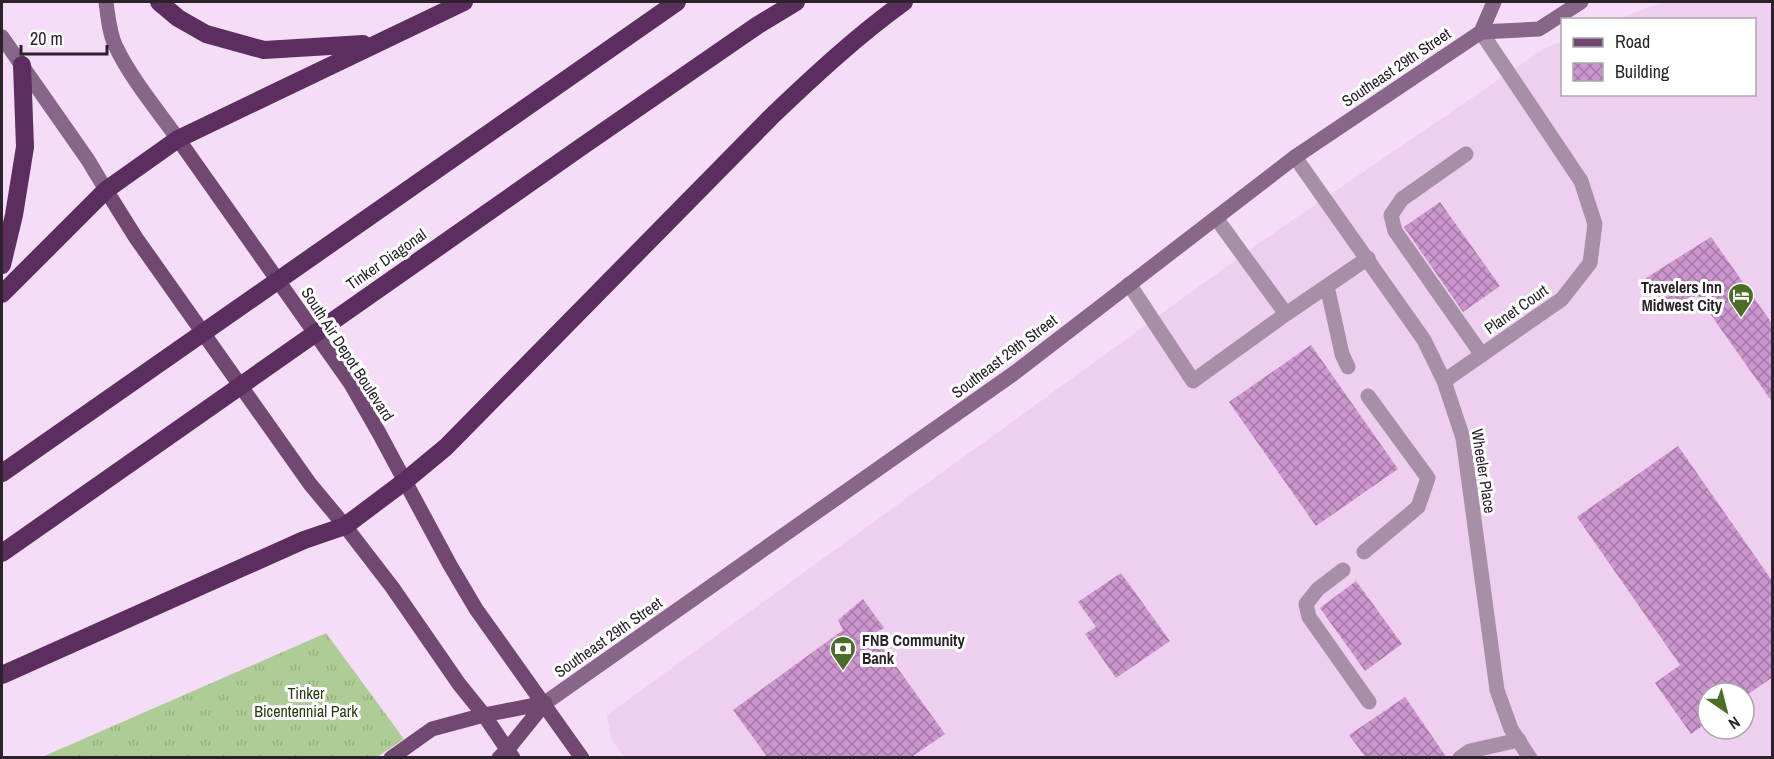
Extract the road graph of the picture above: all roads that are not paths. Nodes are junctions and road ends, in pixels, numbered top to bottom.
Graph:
1 (106, 2) edge
2 (159, 2) edge
3 (464, 2) edge
4 (677, 2) edge
5 (796, 2) edge
6 (904, 2) edge
7 (1494, 2) edge
8 (1581, 2) edge
9 (1481, 32) junction
10 (2, 37) edge
11 (374, 44) junction
12 (22, 65) junction
13 (178, 139) junction
14 (1466, 154) dead end
15 (1295, 157) junction
16 (106, 190) junction
17 (1216, 218) junction
18 (1368, 258) junction
19 (2, 265) edge
20 (1129, 284) junction
21 (1327, 286) junction
22 (2, 294) edge
23 (1286, 314) junction
24 (1482, 355) junction
25 (1348, 367) dead end
26 (1444, 381) junction
27 (1368, 396) dead end
28 (2, 472) edge
29 (405, 481) junction
30 (345, 526) junction
31 (1364, 552) dead end
32 (2, 553) edge
33 (1343, 570) dead end
34 (2, 675) edge
35 (1369, 702) dead end
36 (545, 703) junction
37 (484, 715) junction
38 (1519, 740) junction
39 (506, 755) edge
40 (391, 758) edge
41 (582, 758) edge
42 (1460, 758) edge
43 (1530, 758) edge

1 - 13 main road, South Air Depot Boulevard
2 - 11 highway
3 - 11 highway
4 - 28 highway
5 - 32 highway, Tinker Diagonal
6 - 29 highway
7 - 9 main road
8 - 9 main road
9 - 15 main road, Southeast 29th Street
9 - 24 street, Planet Court
10 - 12 main road
11 - 13 highway
12 - 16 main road
12 - 19 highway
13 - 16 highway
13 - 29 main road, South Air Depot Boulevard
14 - 24 street
15 - 17 main road, Southeast 29th Street
15 - 18 street, Wheeler Place
16 - 22 highway
16 - 30 main road
17 - 20 main road, Southeast 29th Street
17 - 23 street
18 - 21 street
18 - 26 street, Wheeler Place
20 - 23 street
20 - 36 main road, Southeast 29th Street
21 - 23 street
21 - 25 street
24 - 26 street, Planet Court
26 - 38 street, Wheeler Place
27 - 31 street
29 - 30 highway
29 - 36 main road, South Air Depot Boulevard
30 - 34 highway
30 - 37 main road
33 - 35 street
36 - 37 main road, Southeast 29th Street
36 - 39 main road, Southeast 29th Street
36 - 41 main road, South Air Depot Boulevard
37 - 39 main road
37 - 40 main road, Southeast 29th Street
38 - 42 street
38 - 43 street, Wheeler Place

